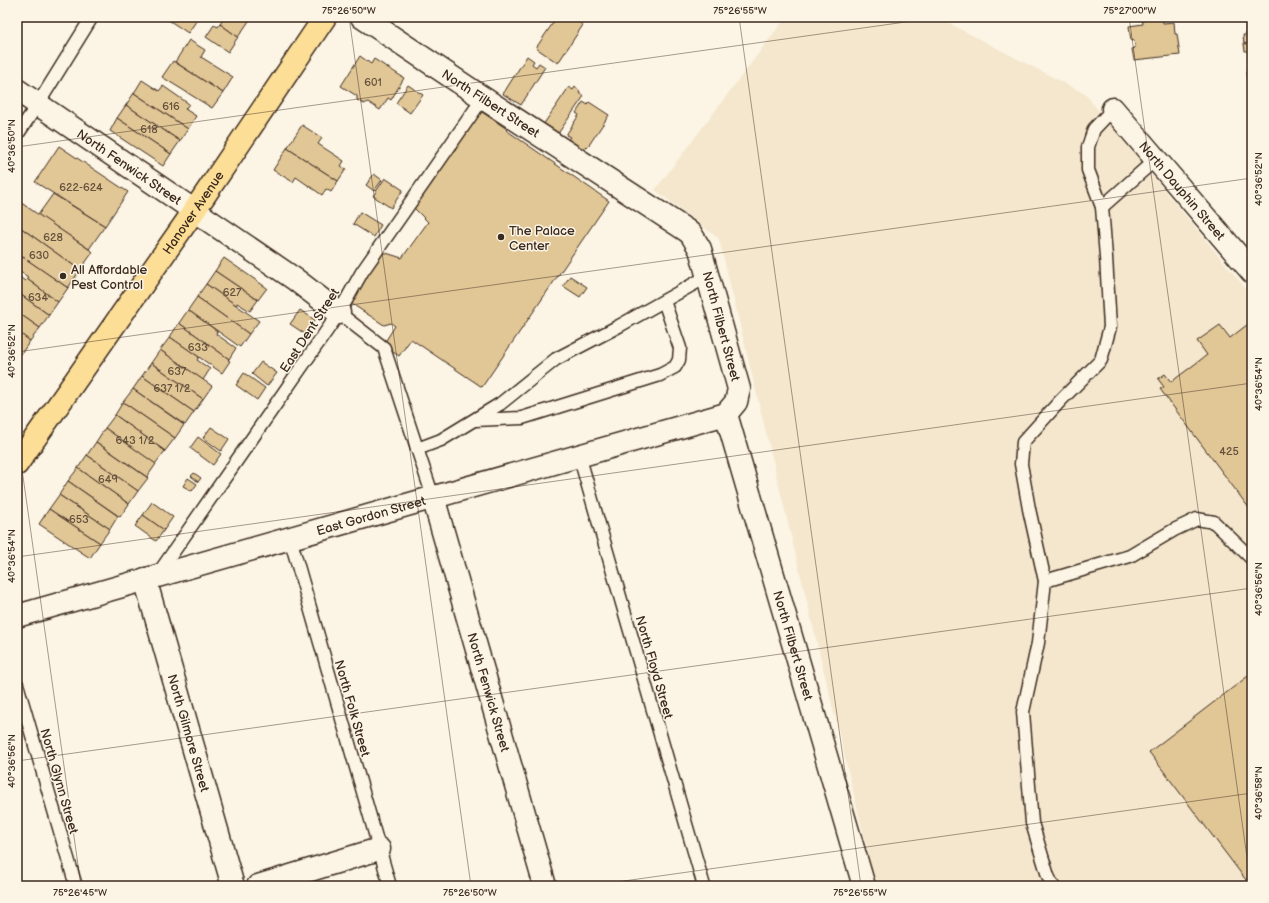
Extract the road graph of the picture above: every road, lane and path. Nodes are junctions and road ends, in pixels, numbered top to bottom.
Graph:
1 (92, 17) edge
2 (325, 17) edge
3 (362, 17) edge
4 (17, 90) edge
5 (483, 98) junction
6 (38, 104) junction
7 (1113, 109) joint
8 (17, 135) edge
9 (1155, 160) junction
10 (1102, 206) junction
11 (194, 211) junction
12 (1252, 272) edge
13 (708, 276) junction
14 (664, 300) junction
15 (339, 313) junction
16 (726, 414) junction
17 (474, 420) junction
18 (417, 450) junction
19 (579, 455) junction
20 (17, 464) edge
21 (433, 497) junction
22 (290, 538) junction
23 (1252, 559) edge
24 (151, 578) junction
25 (1046, 581) junction
26 (17, 616) edge
27 (17, 684) edge
28 (20, 713) edge
29 (379, 849) junction
30 (76, 886) edge
31 (233, 886) edge
32 (258, 886) edge
33 (390, 886) edge
34 (545, 886) edge
35 (704, 886) edge
36 (864, 886) edge
37 (1053, 886) edge

1 - 6 lane
2 - 11 main road, Hanover Avenue
3 - 5 street, North Filbert Street
4 - 6 street, North Fenwick Street
5 - 13 street, North Filbert Street
5 - 15 lane, East Dent Street
6 - 8 lane
6 - 11 street, North Fenwick Street
7 - 9 street, North Dauphin Street
7 - 10 lane
9 - 10 lane
9 - 12 street, North Dauphin Street
10 - 25 lane
11 - 15 street, North Fenwick Street
11 - 20 main road, Hanover Avenue
13 - 14 lane
13 - 16 street, North Filbert Street
14 - 17 lane
14 - 17 lane
15 - 18 lane
15 - 24 lane, East Dent Street
16 - 19 street, East Gordon Street
16 - 36 street, North Filbert Street
17 - 18 lane
18 - 21 lane
19 - 21 street, East Gordon Street
19 - 35 lane, North Floyd Street
21 - 22 street, East Gordon Street
21 - 34 street, North Fenwick Street
22 - 24 street, East Gordon Street
22 - 29 lane, North Folk Street
23 - 25 lane
24 - 26 street, East Gordon Street
24 - 31 street, North Gilmore Street
25 - 37 lane
27 - 28 lane, North Glynn Street
28 - 30 lane, North Glynn Street
29 - 32 street
29 - 33 lane, North Folk Street

